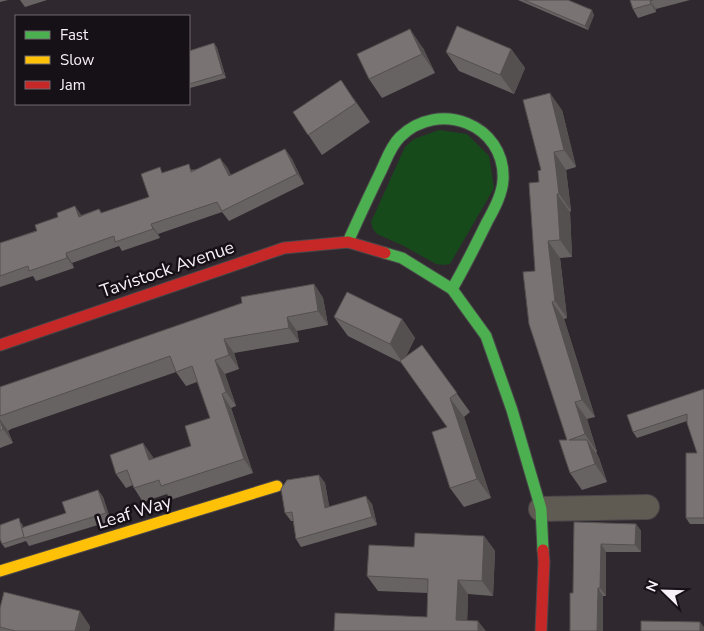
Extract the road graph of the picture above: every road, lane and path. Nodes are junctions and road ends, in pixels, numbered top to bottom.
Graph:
1 (348, 242) junction
2 (452, 289) junction
3 (0, 345) edge
4 (277, 486) dead end
5 (646, 507) dead end
6 (541, 509) junction
7 (0, 570) edge
8 (541, 631) edge

1 - 2 street, Tavistock Avenue
1 - 2 street
1 - 3 street, Tavistock Avenue
2 - 6 street, Tavistock Avenue
4 - 7 street, Leaf Way
5 - 6 street
6 - 8 street, Tavistock Avenue

